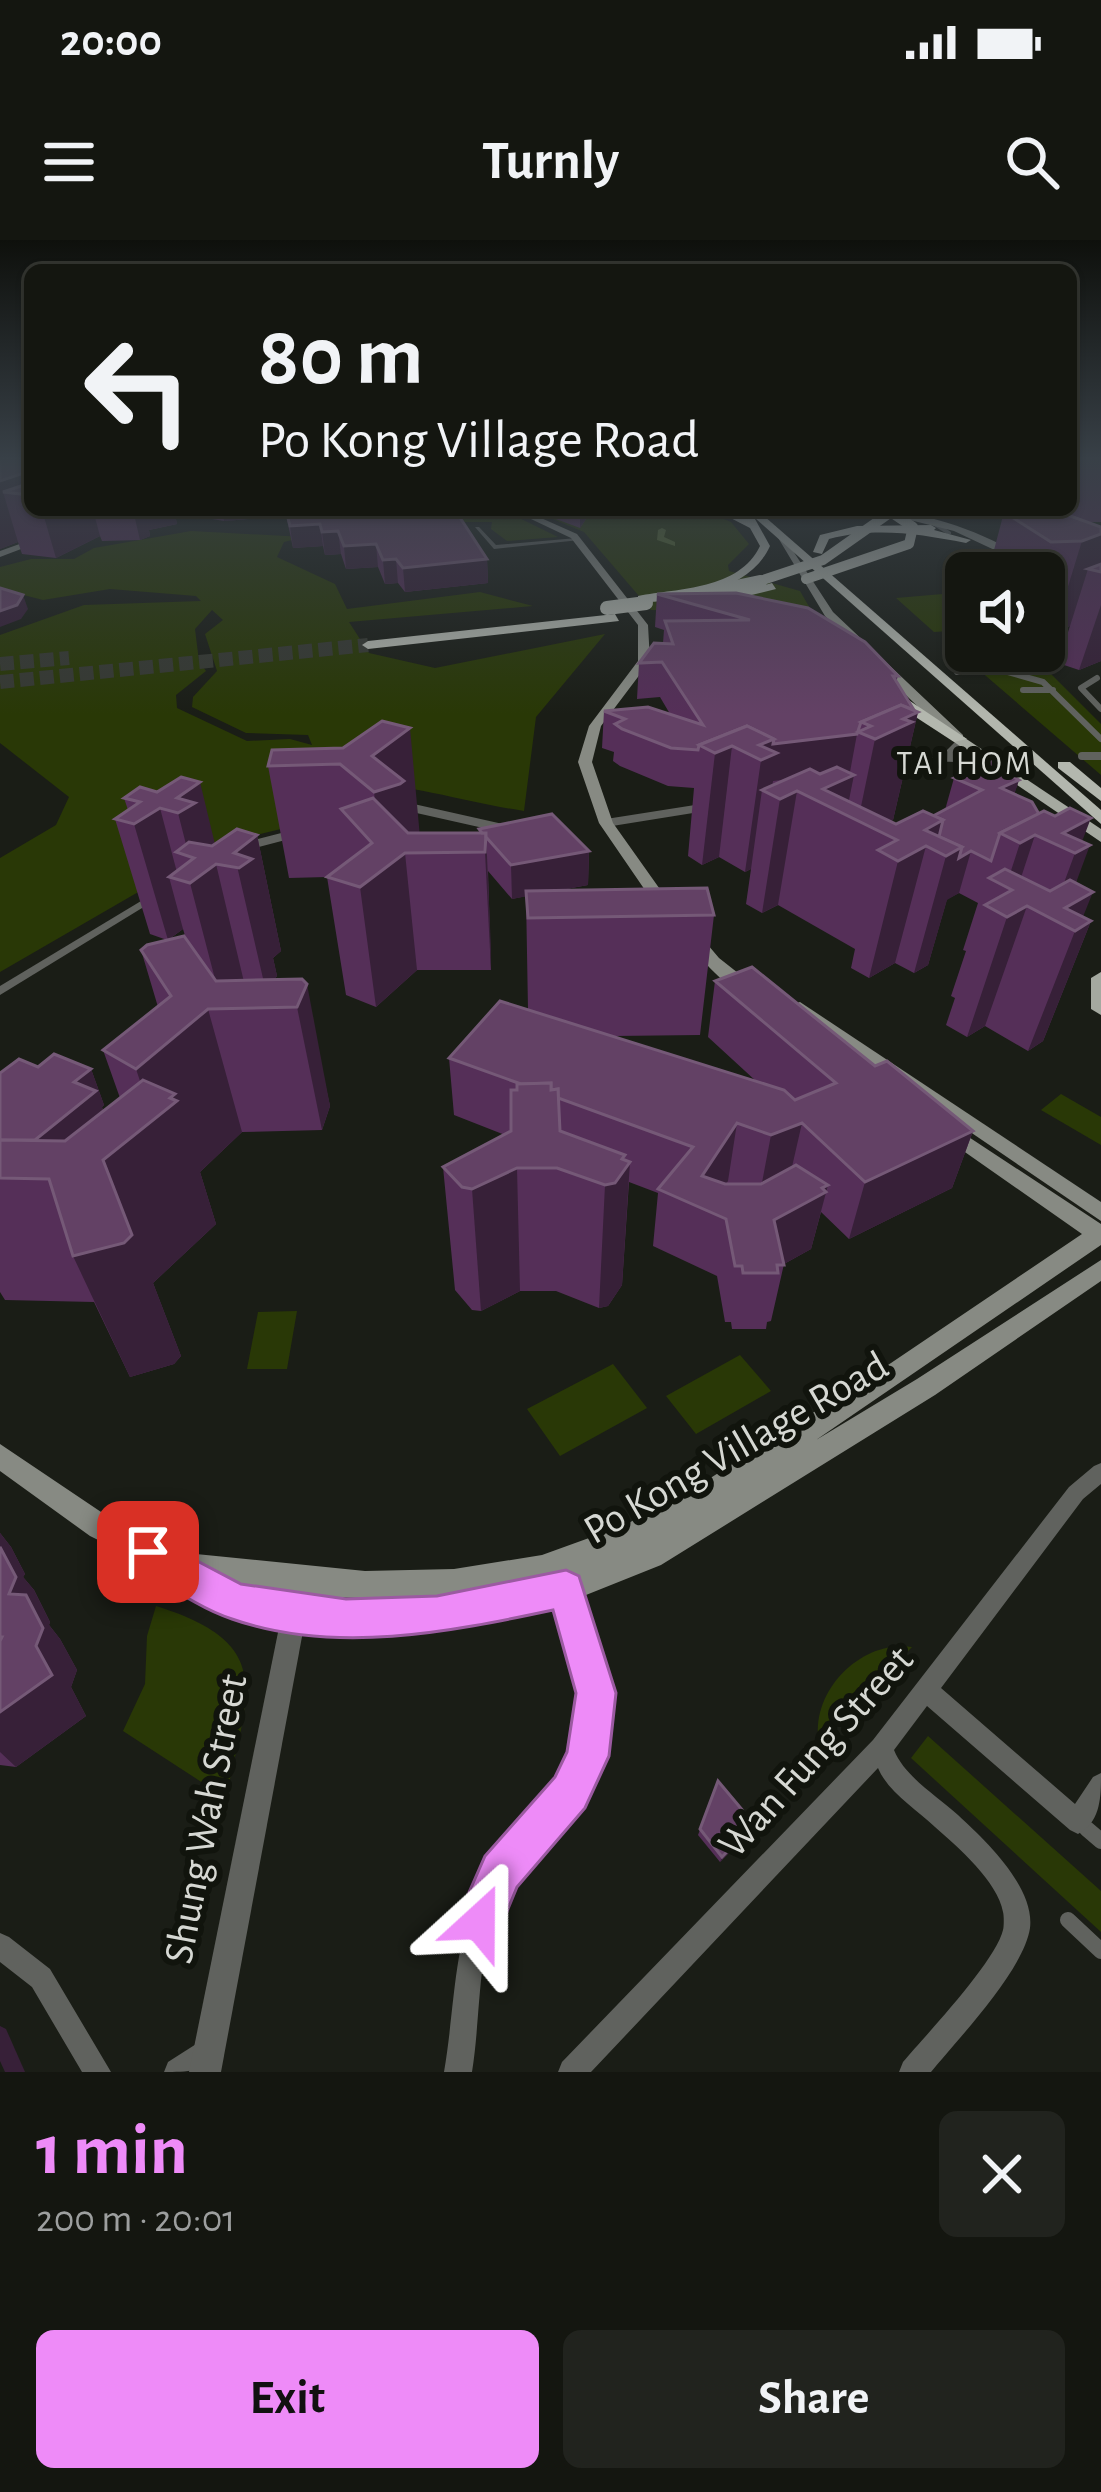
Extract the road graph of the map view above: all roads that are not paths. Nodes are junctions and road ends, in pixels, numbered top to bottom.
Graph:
1 (29, 543) edge
2 (491, 543) edge
3 (536, 543) edge
4 (580, 543) edge
5 (764, 543) edge
6 (784, 543) edge
7 (790, 543) edge
8 (807, 543) edge
9 (822, 543) edge
10 (853, 543) edge
11 (868, 543) edge
12 (907, 543) edge
13 (818, 552) junction
14 (0, 554) edge
15 (772, 587) junction
16 (733, 611) edge
17 (611, 613) junction
18 (709, 616) edge
19 (572, 618) junction
20 (658, 618) joint
21 (640, 619) junction
22 (820, 624) edge
23 (365, 638) tunnel mouth
24 (843, 641) junction
25 (945, 662) edge
26 (957, 672) edge
27 (1007, 672) edge
28 (1097, 678) dead end
29 (1023, 690) dead end
30 (1053, 690) junction
31 (1101, 709) edge
32 (1101, 739) edge
33 (960, 740) junction
34 (1082, 756) dead end
35 (1101, 756) edge
36 (936, 760) junction
37 (998, 766) junction
38 (868, 783) edge
39 (1101, 796) edge
40 (739, 801) edge
41 (392, 808) edge
42 (1101, 819) edge
43 (606, 823) junction
44 (510, 828) edge
45 (296, 833) dead end
46 (1101, 837) edge
47 (231, 852) edge
48 (170, 886) dead end
49 (703, 947) junction
50 (1101, 978) edge
51 (0, 991) edge
52 (1101, 1009) edge
53 (1100, 1229) edge
54 (1101, 1269) edge
55 (0, 1456) edge
56 (1101, 1472) edge
57 (566, 1589) junction
58 (296, 1598) junction
59 (925, 1689) junction
60 (881, 1748) junction
61 (1101, 1785) edge
62 (1089, 1830) edge
63 (1068, 1920) dead end
64 (0, 1946) edge
65 (1101, 1951) edge
66 (207, 2061) edge
67 (97, 2072) edge
68 (178, 2072) edge
69 (458, 2072) edge
70 (572, 2072) edge
71 (913, 2072) edge

1 - 14 main road
2 - 3 street
4 - 21 main road
5 - 17 highway, bridge
6 - 24 main road
7 - 42 highway
8 - 13 highway
9 - 13 highway
10 - 17 highway, bridge
11 - 15 highway, bridge
12 - 15 highway, bridge
13 - 25 highway
15 - 17 highway, bridge
16 - 18 street
17 - 19 highway
17 - 19 highway
17 - 20 highway
19 - 23 highway
20 - 21 street
21 - 43 main road
22 - 24 street
24 - 33 main road
24 - 33 highway
26 - 39 highway
27 - 30 street
28 - 31 street
29 - 30 street
30 - 32 street
33 - 36 street
33 - 37 main road
34 - 35 street
36 - 37 street
36 - 38 street
37 - 46 main road
40 - 43 street
41 - 44 street
43 - 49 main road
45 - 47 street
48 - 51 street
49 - 53 main road
49 - 53 main road
50 - 52 main road
53 - 58 main road, Po Kong Village Road
54 - 57 main road, Po Kong Village Road
55 - 58 main road, Po Kong Village Road
56 - 59 street, Wan Fung Street
57 - 58 main road, Po Kong Village Road
57 - 69 street
58 - 66 street, Shung Wah Street
59 - 60 street, Wan Fung Street
59 - 62 street
60 - 70 street, Wan Fung Street
60 - 71 street
61 - 62 street
63 - 65 street
64 - 67 street
66 - 68 street

